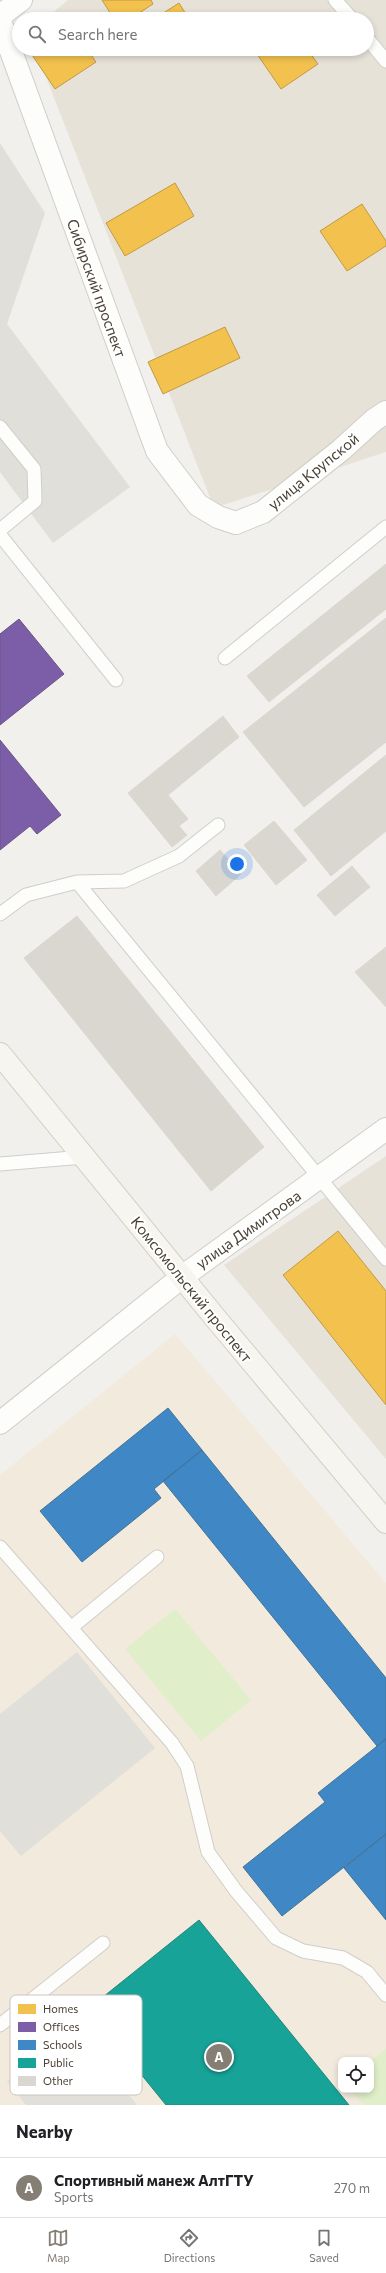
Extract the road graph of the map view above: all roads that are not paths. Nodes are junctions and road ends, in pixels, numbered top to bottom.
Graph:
1 (21, 0) edge
2 (335, 0) edge
3 (346, 12) edge
4 (0, 16) edge
5 (0, 21) edge
6 (374, 46) edge
7 (12, 54) edge
8 (13, 56) edge
9 (386, 61) edge
10 (386, 412) edge
11 (0, 427) edge
12 (236, 522) joint
13 (386, 526) edge
14 (0, 530) edge
15 (0, 535) edge
16 (225, 658) dead end
17 (116, 680) dead end
18 (218, 826) dead end
19 (77, 882) junction
20 (0, 914) edge
21 (0, 1054) edge
22 (384, 1133) edge
23 (84, 1157) junction
24 (0, 1164) edge
25 (320, 1178) junction
26 (386, 1259) edge
27 (182, 1277) junction
28 (0, 1423) edge
29 (386, 1522) edge
30 (0, 1547) edge
31 (157, 1557) dead end
32 (72, 1627) junction
33 (103, 1943) dead end
34 (38, 1995) edge
35 (386, 1995) edge
36 (10, 2017) edge
37 (0, 2025) edge

1 - 4 street
2 - 3 lane
5 - 7 street, Сибирский проспект
6 - 9 lane
8 - 12 street, Сибирский проспект
10 - 12 street, улица Крупской
11 - 14 lane
13 - 16 lane
15 - 17 lane
18 - 19 lane
19 - 20 lane
19 - 25 lane
21 - 23 main road, Комсомольский проспект
22 - 25 street, улица Димитрова
23 - 24 lane
23 - 27 main road, Комсомольский проспект
25 - 26 lane
25 - 27 street, улица Димитрова
27 - 28 street, улица Димитрова
27 - 29 main road, Комсомольский проспект
30 - 32 lane
31 - 32 lane
32 - 35 lane
33 - 34 lane
36 - 37 lane

